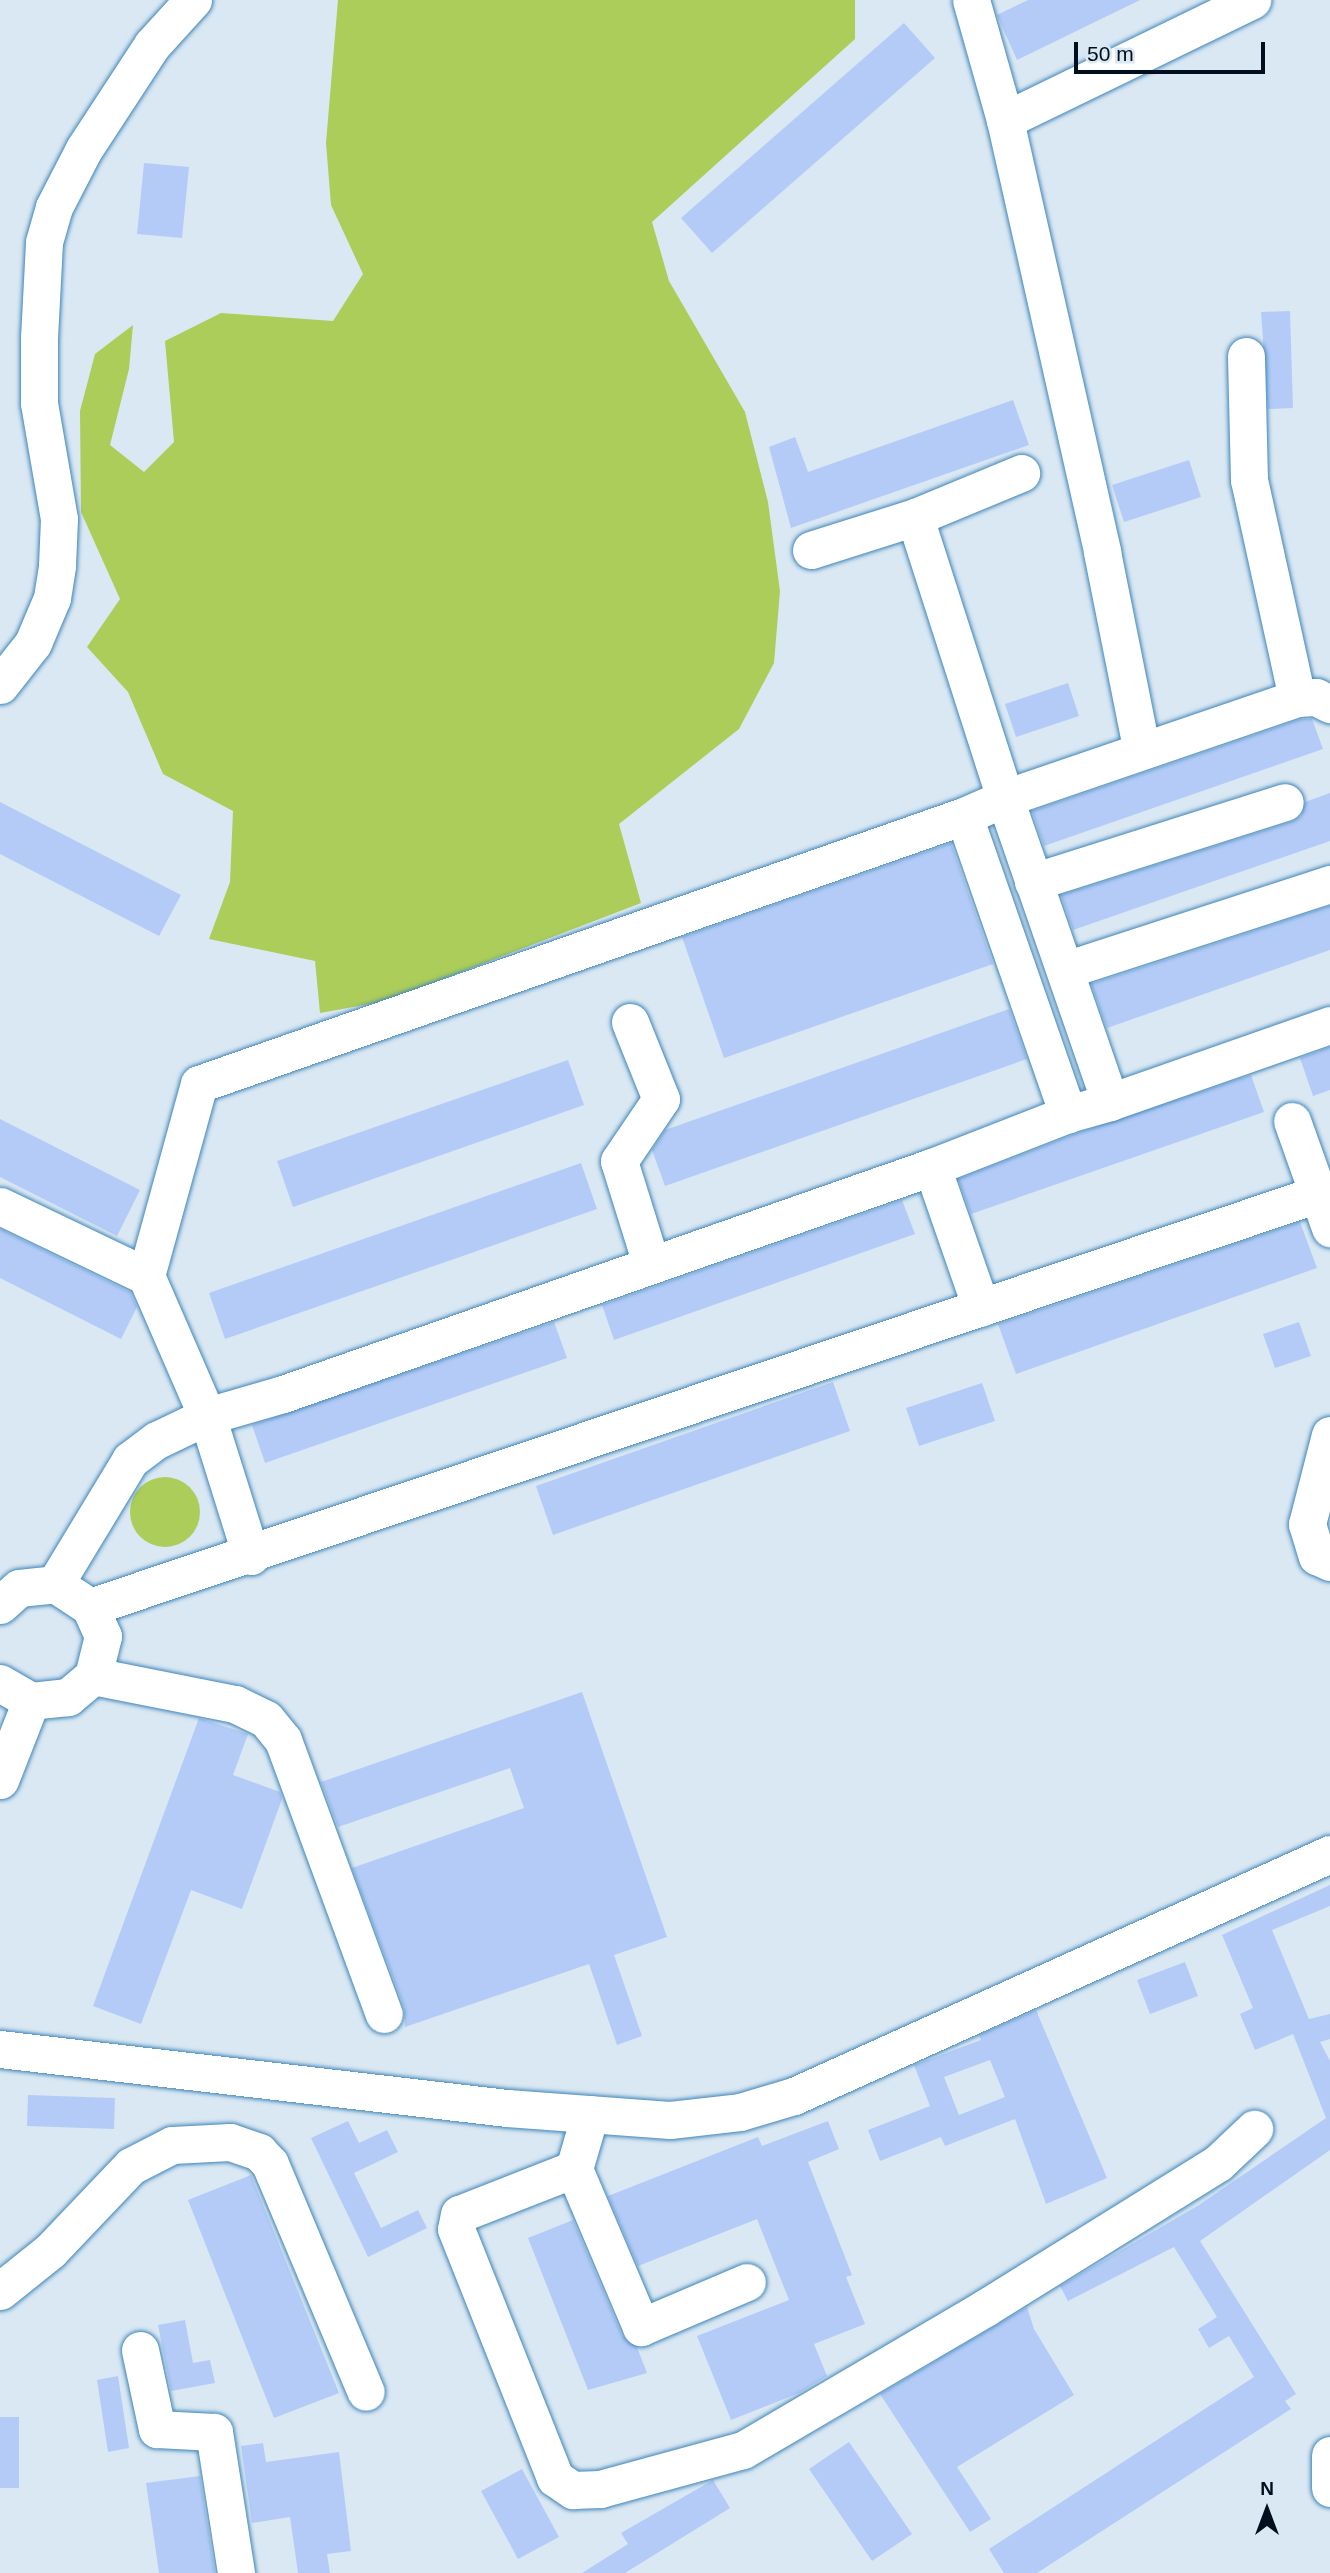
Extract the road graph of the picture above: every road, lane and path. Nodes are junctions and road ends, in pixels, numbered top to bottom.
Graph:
1 (193, 0) edge
2 (971, 0) edge
3 (1252, 0) edge
4 (1005, 120) junction
5 (1246, 356) dead end
6 (1021, 473) dead end
7 (915, 517) junction
8 (811, 550) dead end
9 (0, 685) edge
10 (1313, 701) edge
11 (1141, 748) junction
12 (1005, 798) junction
13 (1285, 802) dead end
14 (964, 816) junction
15 (1033, 882) junction
16 (1330, 884) edge
17 (1065, 970) junction
18 (630, 1023) dead end
19 (1330, 1026) edge
20 (1110, 1102) junction
21 (1068, 1114) junction
22 (1292, 1121) dead end
23 (932, 1167) junction
24 (1324, 1192) edge
25 (0, 1206) edge
26 (1330, 1228) edge
27 (651, 1264) junction
28 (146, 1276) junction
29 (981, 1308) junction
30 (207, 1416) junction
31 (1330, 1435) edge
32 (251, 1556) junction
33 (1330, 1562) edge
34 (55, 1584) junction
35 (0, 1605) edge
36 (90, 1606) junction
37 (93, 1676) junction
38 (0, 1683) edge
39 (31, 1701) junction
40 (0, 1780) edge
41 (1330, 1854) edge
42 (384, 2014) dead end
43 (0, 2049) edge
44 (590, 2114) junction
45 (1254, 2129) dead end
46 (574, 2169) junction
47 (747, 2283) dead end
48 (0, 2291) edge
49 (139, 2350) dead end
50 (366, 2392) dead end
51 (1330, 2455) edge
52 (1330, 2488) edge
53 (236, 2573) edge

1 - 9 street
2 - 4 street
3 - 4 street
4 - 11 street
5 - 10 street
6 - 7 street
7 - 8 street
7 - 12 street
10 - 11 street
11 - 12 street
12 - 14 street
12 - 15 street
13 - 15 street
14 - 21 street
14 - 28 street
15 - 17 street
16 - 17 street
17 - 20 street
18 - 27 street
19 - 20 street
20 - 21 street
21 - 23 street
22 - 24 street
23 - 27 street
23 - 29 street
24 - 26 street
24 - 29 street
25 - 28 street
27 - 30 street
28 - 30 street
29 - 32 street
30 - 32 street
30 - 34 street
31 - 33 street
32 - 36 street
34 - 35 street
34 - 36 street
36 - 37 street
37 - 39 street
37 - 42 street
38 - 39 street
39 - 40 street
41 - 44 street
43 - 44 street
44 - 46 street
45 - 46 street
46 - 47 street
48 - 50 street
49 - 53 street
51 - 52 street

